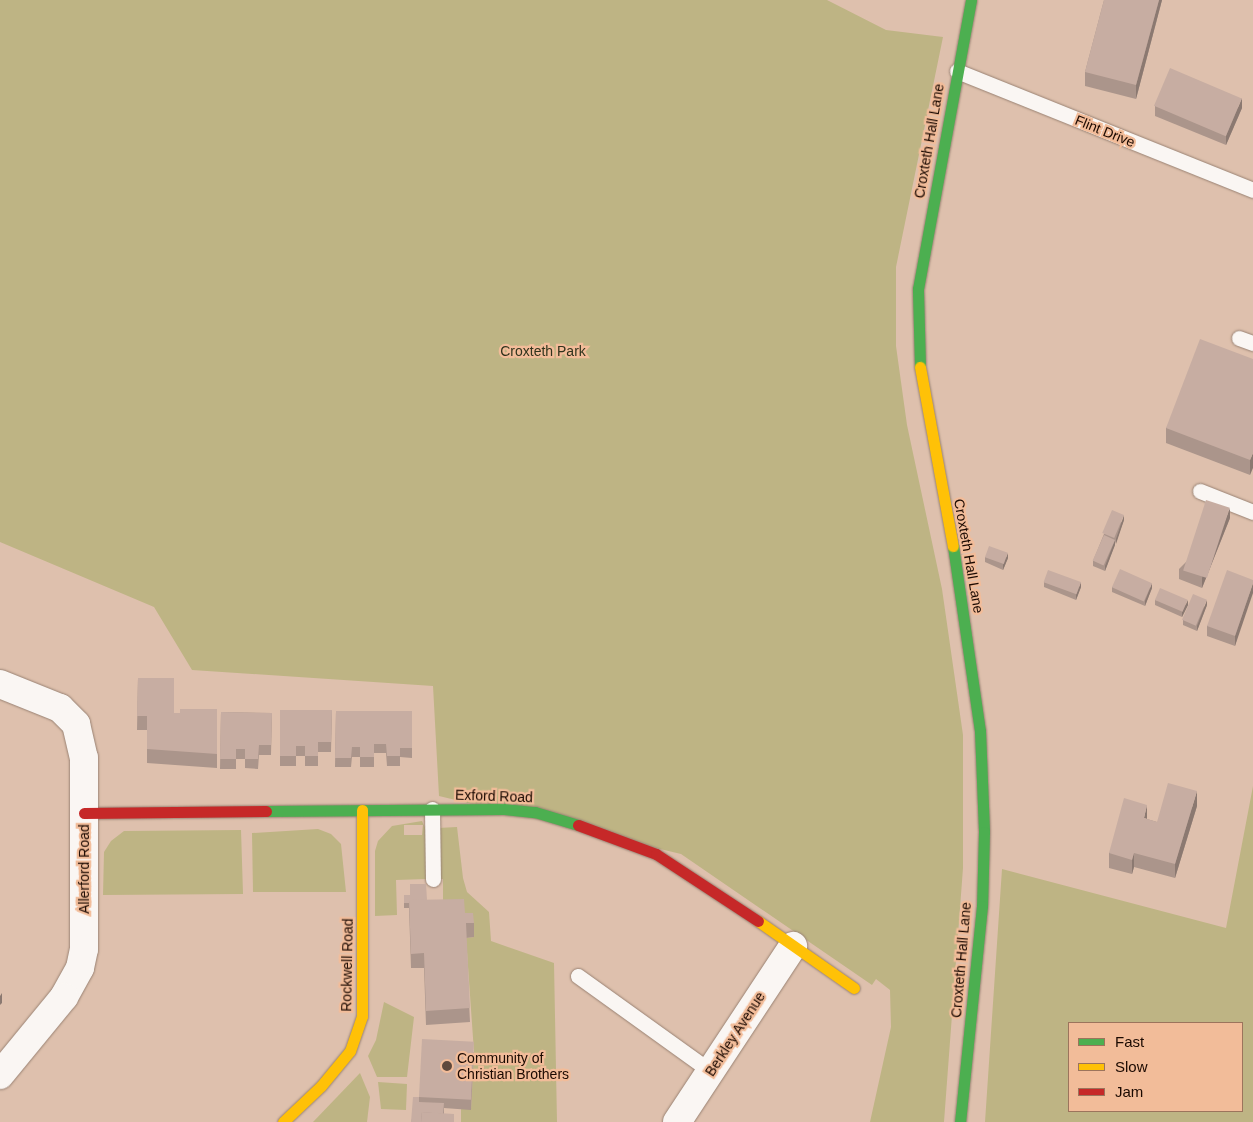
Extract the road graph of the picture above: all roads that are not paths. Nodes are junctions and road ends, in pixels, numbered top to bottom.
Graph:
1 (971, 0) edge
2 (957, 71) junction
3 (1253, 190) edge
4 (1200, 491) dead end
5 (1253, 512) edge
6 (0, 684) edge
7 (432, 809) junction
8 (362, 810) junction
9 (84, 812) junction
10 (433, 879) dead end
11 (793, 946) junction
12 (578, 976) dead end
13 (854, 988) dead end
14 (710, 1071) junction
15 (0, 1075) edge
16 (283, 1122) edge
17 (677, 1122) edge
18 (960, 1122) edge

1 - 2 street, Croxteth Hall Lane
2 - 3 lane, Flint Drive
2 - 18 street, Croxteth Hall Lane
4 - 5 lane
6 - 9 street, Allerford Road
7 - 8 street, Exford Road
7 - 10 lane
7 - 11 street, Exford Road
8 - 9 street, Exford Road
8 - 16 street, Rockwell Road
9 - 15 street, Allerford Road
11 - 13 street, Exford Road
11 - 14 street, Berkley Avenue
12 - 14 lane
14 - 17 street, Berkley Avenue

